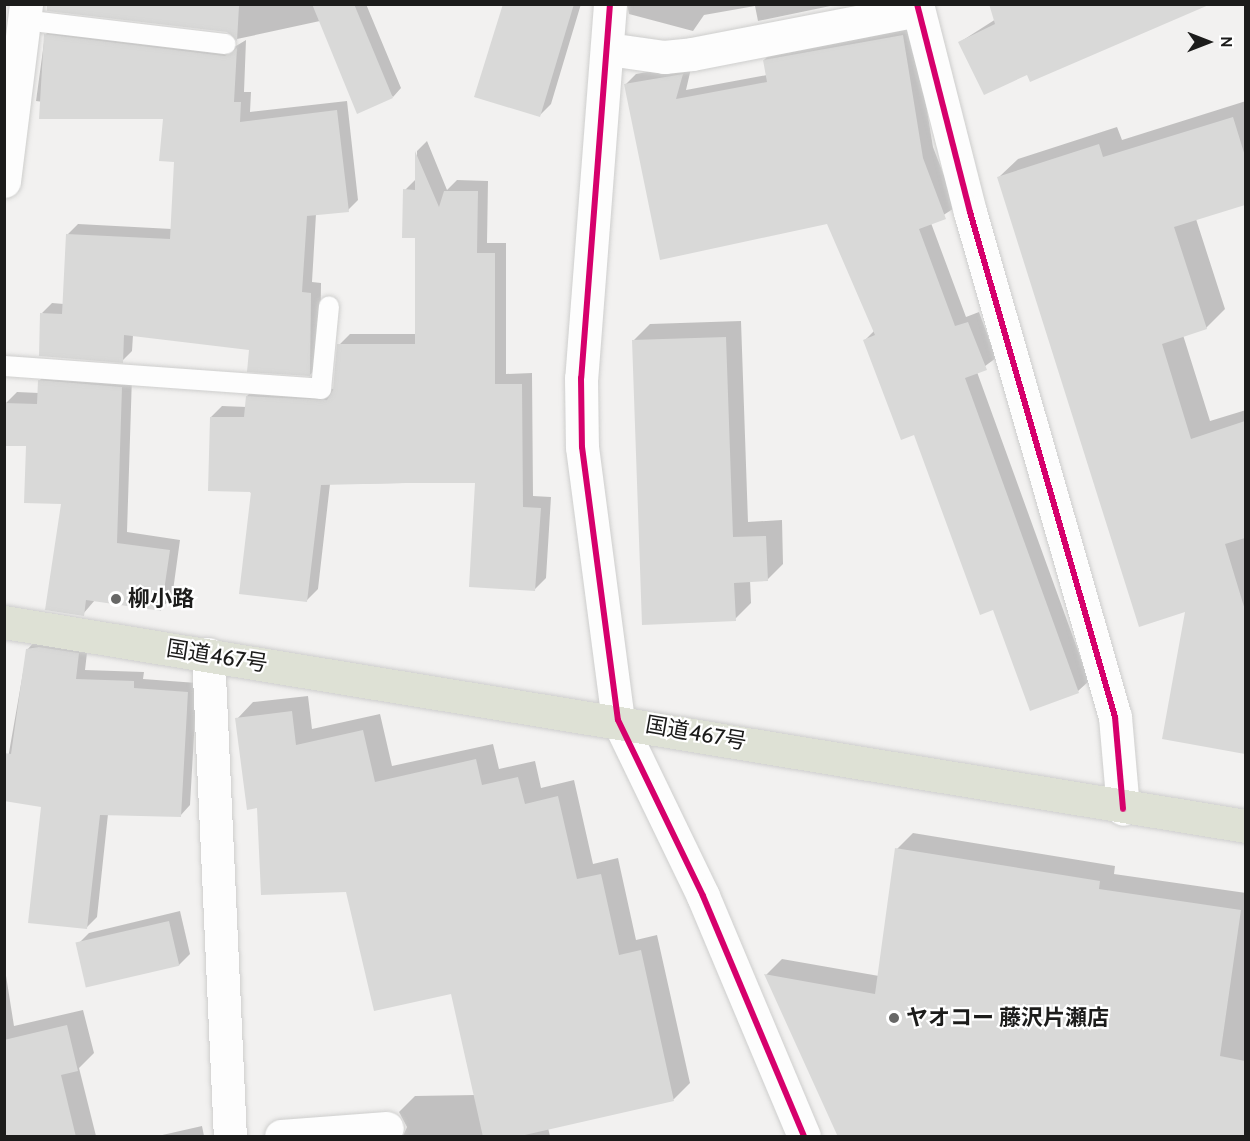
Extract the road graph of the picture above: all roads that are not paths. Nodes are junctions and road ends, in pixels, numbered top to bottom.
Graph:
1 (610, 4) edge
2 (917, 7) edge
3 (25, 12) edge
4 (226, 44) dead end
5 (608, 49) junction
6 (4, 181) edge
7 (329, 306) dead end
8 (4, 366) edge
9 (4, 622) edge
10 (208, 654) junction
11 (618, 720) junction
12 (1123, 809) junction
13 (1245, 826) edge
14 (387, 1128) dead end
15 (230, 1137) edge
16 (281, 1137) edge
17 (804, 1137) edge

1 - 5 street
2 - 5 street
2 - 12 street
3 - 4 lane
3 - 6 street
5 - 11 street
7 - 8 lane
9 - 10 highway, 国道467号
10 - 11 highway, 国道467号
10 - 15 street
11 - 12 highway, 国道467号
11 - 17 street
12 - 13 highway, 国道467号
14 - 16 street

